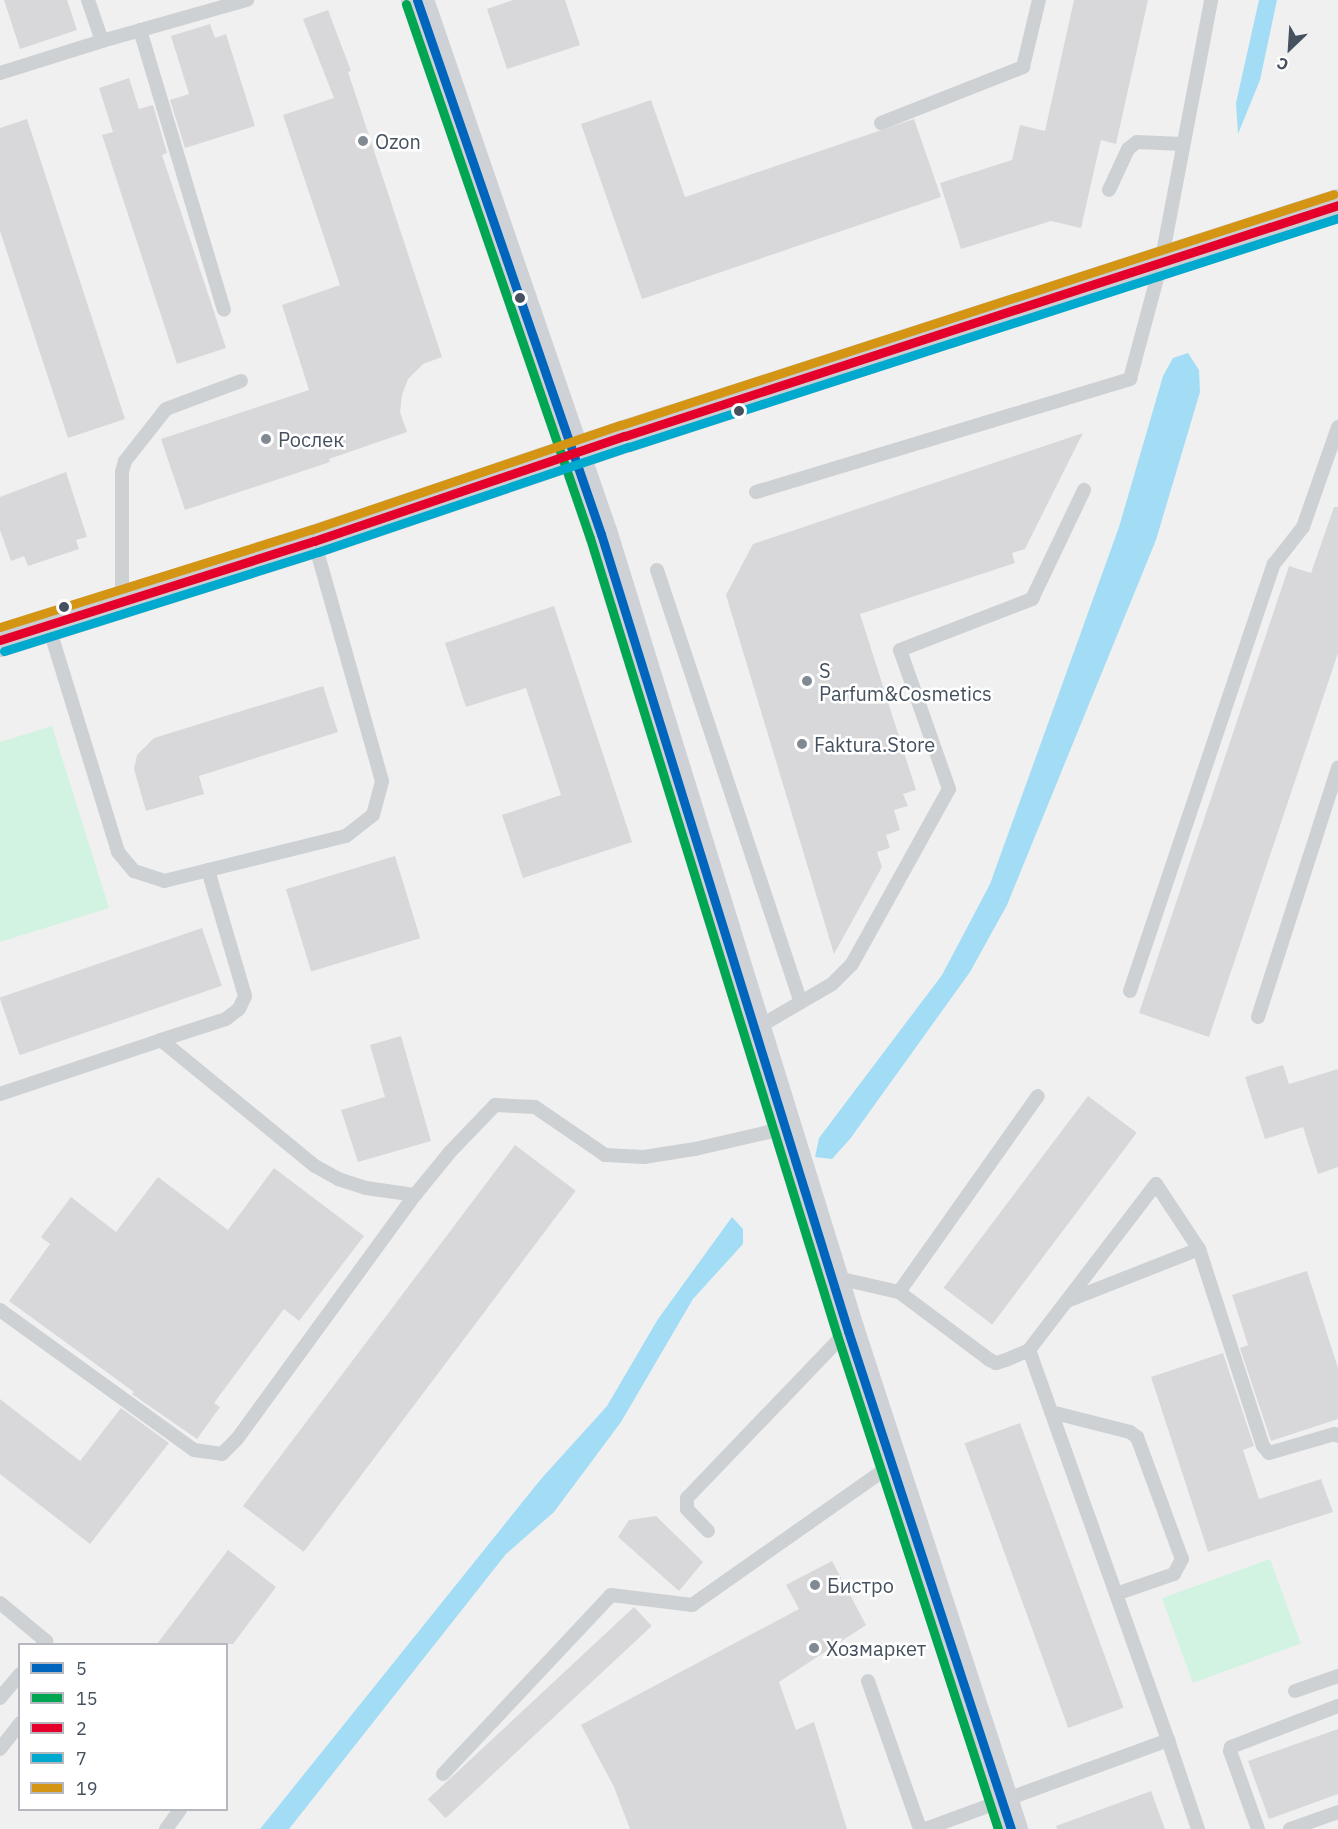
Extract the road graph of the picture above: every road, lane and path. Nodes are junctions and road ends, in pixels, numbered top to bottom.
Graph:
1 (88, 0) edge
2 (417, 0) edge
3 (1039, 0) edge
4 (1211, 0) edge
5 (242, 1) edge
6 (140, 30) junction
7 (102, 41) junction
8 (0, 73) edge
9 (881, 123) dead end
10 (1184, 144) junction
11 (1109, 190) dead end
12 (1338, 205) edge
13 (1161, 263) junction
14 (224, 310) dead end
15 (242, 381) dead end
16 (1338, 427) edge
17 (572, 454) junction
18 (1084, 490) dead end
19 (756, 492) dead end
20 (314, 541) junction
21 (657, 570) dead end
22 (122, 601) junction
23 (48, 624) junction
24 (0, 640) edge
25 (1338, 768) edge
26 (208, 870) junction
27 (1130, 991) dead end
28 (801, 1002) junction
29 (1258, 1017) dead end
30 (755, 1029) junction
31 (161, 1041) junction
32 (0, 1094) edge
33 (1038, 1096) dead end
34 (786, 1128) junction
35 (415, 1195) junction
36 (1199, 1249) junction
37 (833, 1277) junction
38 (899, 1292) junction
39 (1065, 1302) junction
40 (0, 1310) edge
41 (848, 1331) junction
42 (1029, 1350) junction
43 (1051, 1413) junction
44 (1338, 1436) edge
45 (891, 1465) junction
46 (708, 1531) dead end
47 (1116, 1594) junction
48 (0, 1603) edge
49 (44, 1643) edge
50 (18, 1676) edge
51 (1338, 1676) edge
52 (868, 1681) dead end
53 (1295, 1691) dead end
54 (0, 1698) edge
55 (1338, 1706) edge
56 (18, 1725) edge
57 (1168, 1740) junction
58 (0, 1749) edge
59 (443, 1774) dead end
60 (179, 1811) edge
61 (1338, 1812) edge
62 (1007, 1815) edge
63 (166, 1829) edge
64 (920, 1829) edge
65 (1198, 1829) edge
66 (1258, 1829) edge
67 (1290, 1829) edge

1 - 7 lane
2 - 17 street
3 - 9 lane
4 - 10 lane
5 - 6 lane
6 - 7 lane
6 - 14 lane
7 - 8 lane
10 - 11 lane
10 - 13 lane
12 - 13 main road
13 - 17 main road
13 - 19 lane
15 - 22 lane
16 - 27 lane
17 - 20 main road
17 - 30 street
18 - 28 lane
20 - 22 main road
20 - 26 lane
21 - 28 lane
22 - 23 main road
23 - 24 main road
23 - 26 lane
25 - 29 lane
26 - 31 lane
28 - 30 lane
30 - 34 street
31 - 32 lane
31 - 35 lane
33 - 38 lane
34 - 35 lane
34 - 37 street
35 - 40 lane
36 - 39 lane
36 - 39 lane
36 - 44 lane
37 - 38 lane
37 - 41 street
38 - 42 lane
39 - 42 lane
41 - 45 street
41 - 46 lane
42 - 43 lane
43 - 47 lane
43 - 47 lane
45 - 59 lane
45 - 62 street
47 - 57 lane
48 - 49 lane
50 - 54 lane
51 - 53 lane
52 - 64 lane
55 - 66 lane
56 - 58 lane
57 - 62 lane
57 - 65 lane
60 - 63 lane
61 - 67 lane
62 - 64 lane

